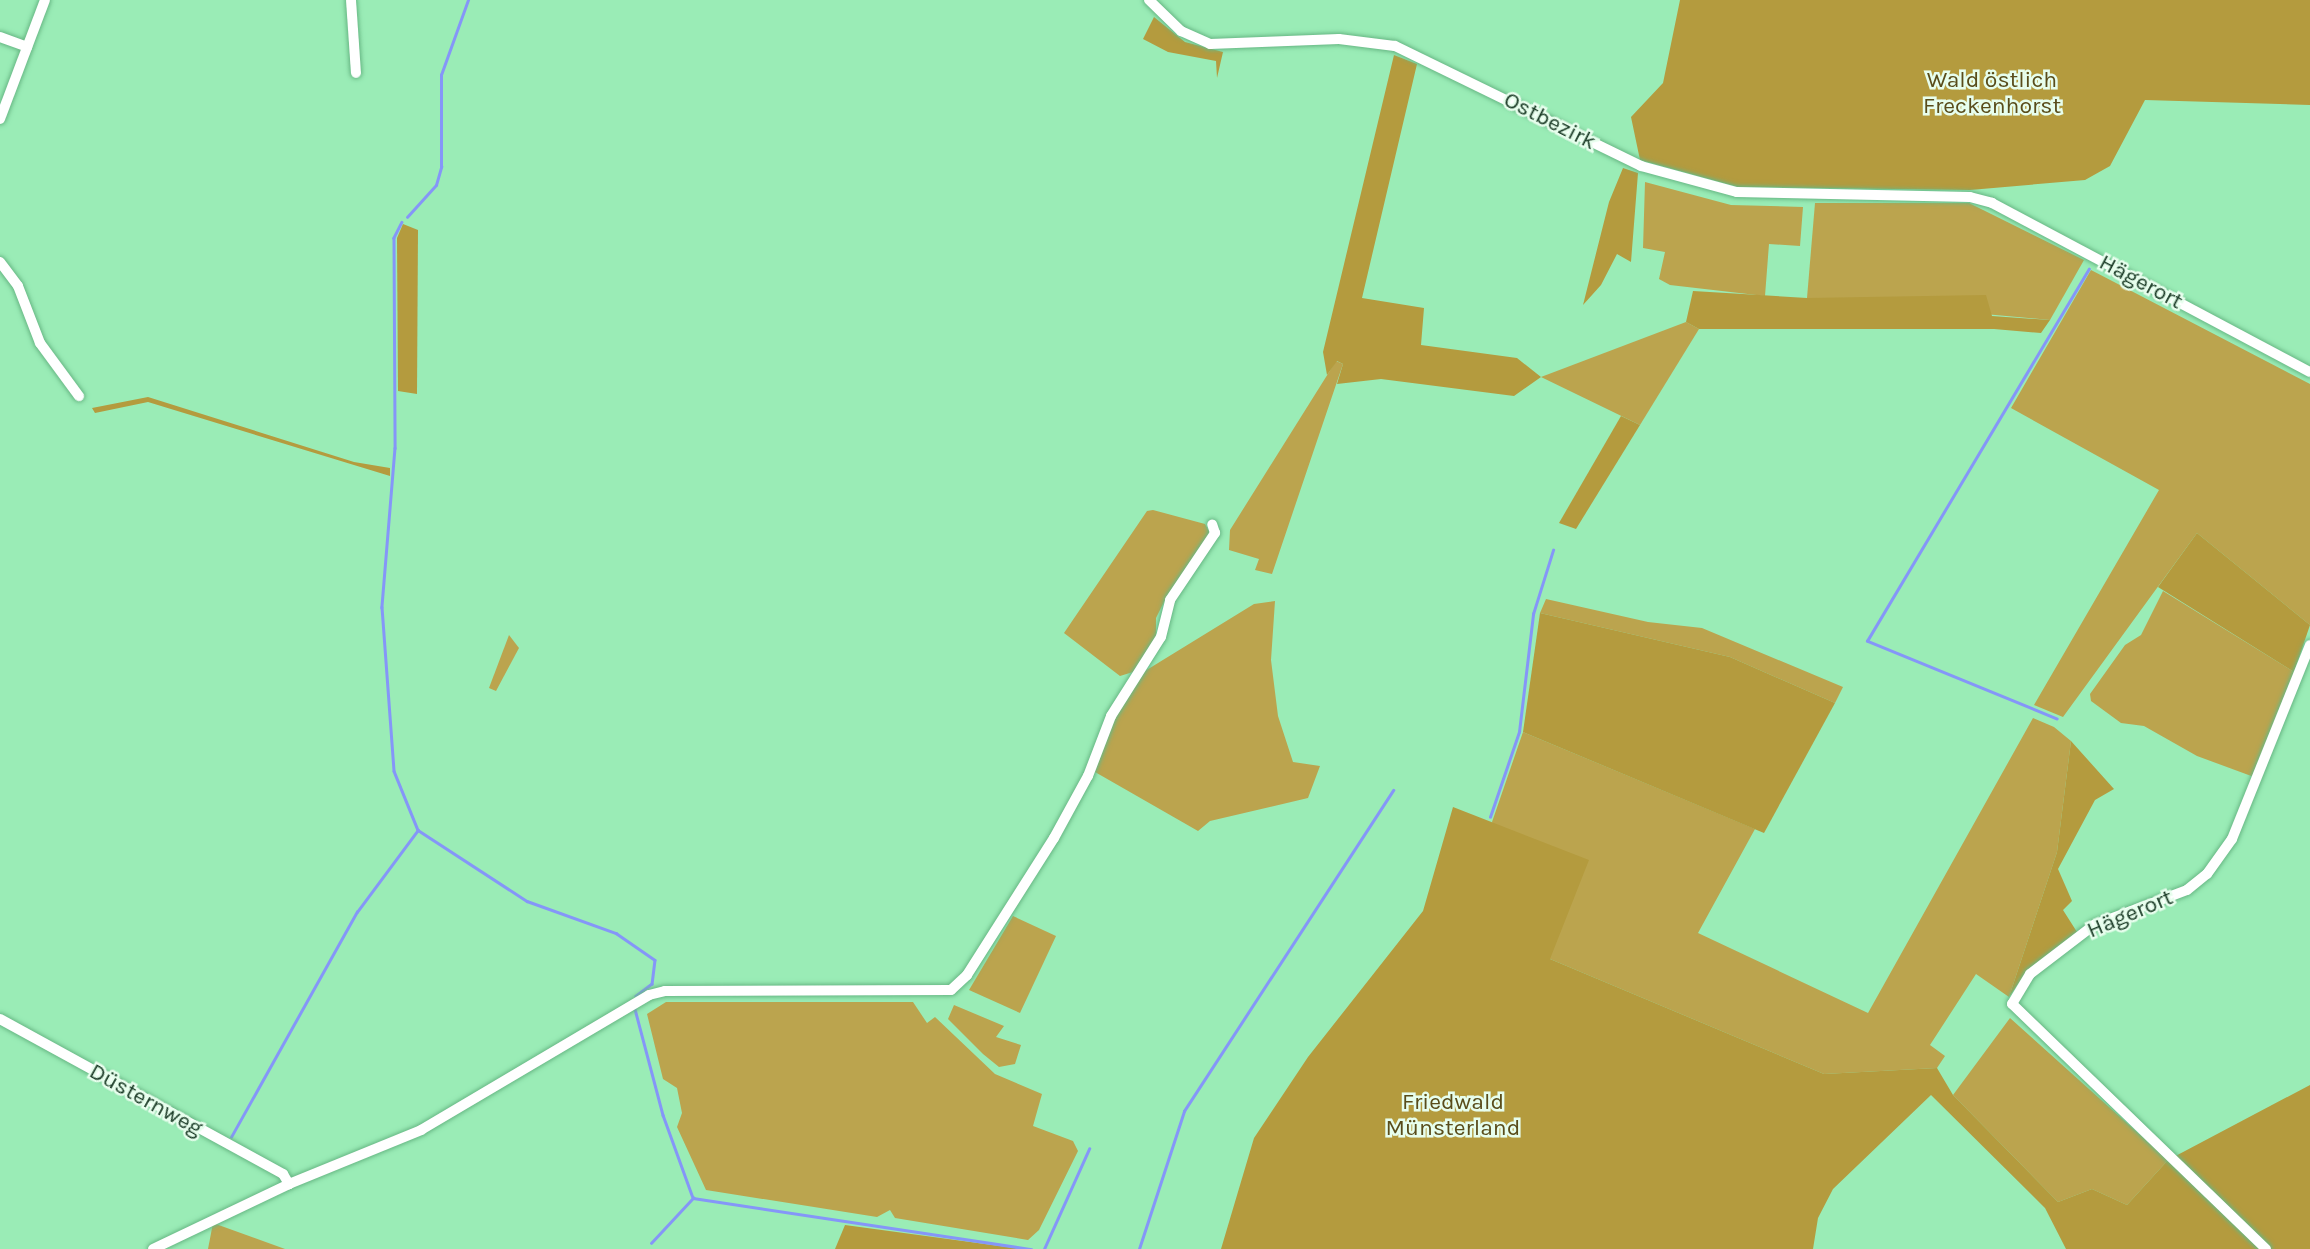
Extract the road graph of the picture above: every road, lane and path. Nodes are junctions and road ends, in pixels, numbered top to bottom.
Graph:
1 (45, 0) edge
2 (351, 0) edge
3 (1149, 0) edge
4 (0, 37) edge
5 (27, 47) junction
6 (356, 73) dead end
7 (0, 119) edge
8 (1970, 197) joint
9 (0, 262) edge
10 (2310, 372) edge
11 (79, 396) dead end
12 (1212, 524) dead end
13 (2310, 645) edge
14 (0, 1019) edge
15 (289, 1184) junction
16 (153, 1249) edge
17 (2266, 1249) edge

1 - 5 street
2 - 6 street
3 - 8 street, Ostbezirk
4 - 5 street
5 - 7 street
8 - 10 street, Hägerort
9 - 11 street
12 - 15 street
13 - 17 street, Hägerort
14 - 15 street, Düsternweg
15 - 16 street

